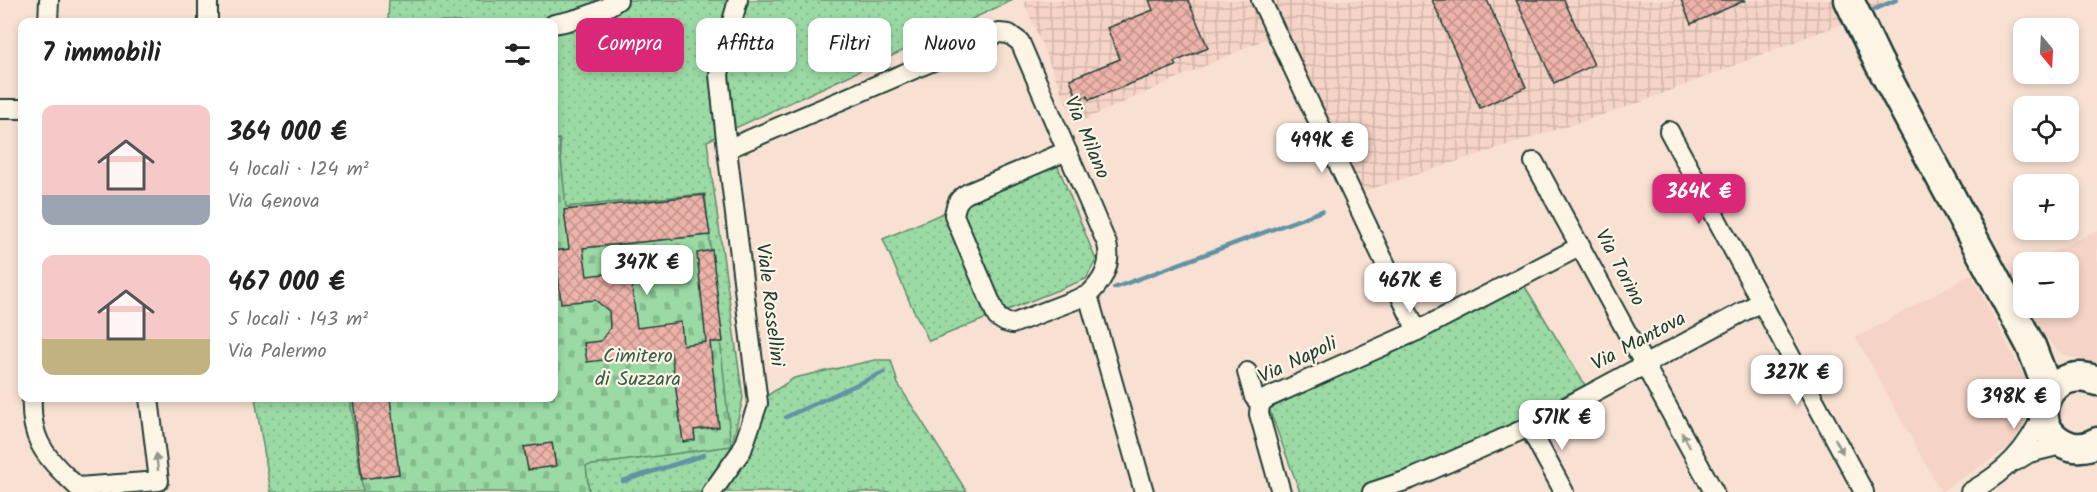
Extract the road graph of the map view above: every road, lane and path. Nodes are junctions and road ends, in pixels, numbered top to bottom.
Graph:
1 (49, 0) edge
2 (208, 0) edge
3 (618, 0) edge
4 (738, 0) edge
5 (1261, 0) edge
6 (1854, 9) edge
7 (48, 18) edge
8 (208, 18) edge
9 (558, 23) edge
10 (0, 109) edge
11 (18, 109) edge
12 (1669, 131) dead end
13 (727, 149) junction
14 (1067, 151) junction
15 (1534, 162) dead end
16 (1581, 246) junction
17 (1088, 295) junction
18 (1761, 302) junction
19 (1417, 331) junction
20 (2031, 346) junction
21 (1645, 364) junction
22 (1247, 372) dead end
23 (2087, 379) edge
24 (32, 402) edge
25 (149, 402) edge
26 (1260, 404) junction
27 (2046, 404) junction
28 (1529, 427) junction
29 (2079, 444) edge
30 (2009, 465) junction
31 (2097, 469) edge
32 (1413, 486) edge
33 (80, 489) edge
34 (712, 492) edge
35 (1144, 492) edge
36 (1281, 492) edge
37 (1372, 492) edge
38 (1563, 492) edge
39 (1714, 492) edge
40 (1864, 492) edge
41 (1970, 492) edge

1 - 7 street
2 - 8 street
3 - 9 street
4 - 13 street
5 - 19 street
6 - 20 main road
10 - 11 street
12 - 18 street
13 - 14 street, Via Milano
13 - 34 street, Viale Rossellini
14 - 17 street, Via Milano
14 - 17 street
15 - 16 street, Via Torino
16 - 19 street, Via Napoli
16 - 21 street, Via Torino
17 - 35 street
18 - 21 street, Via Mantova
18 -> 40 street
19 - 26 street, Via Napoli
20 - 23 main road
20 - 27 main road
21 - 28 street, Via Mantova
39 -> 21 street, Via Torino
22 - 26 street
23 - 27 main road
24 - 33 street
33 -> 25 street
26 - 36 street
27 - 29 main road
27 - 30 street
28 - 32 street, Via Mantova
28 - 38 street
29 - 30 street
29 - 31 main road
30 - 41 street
32 - 37 street, Via Mantova

